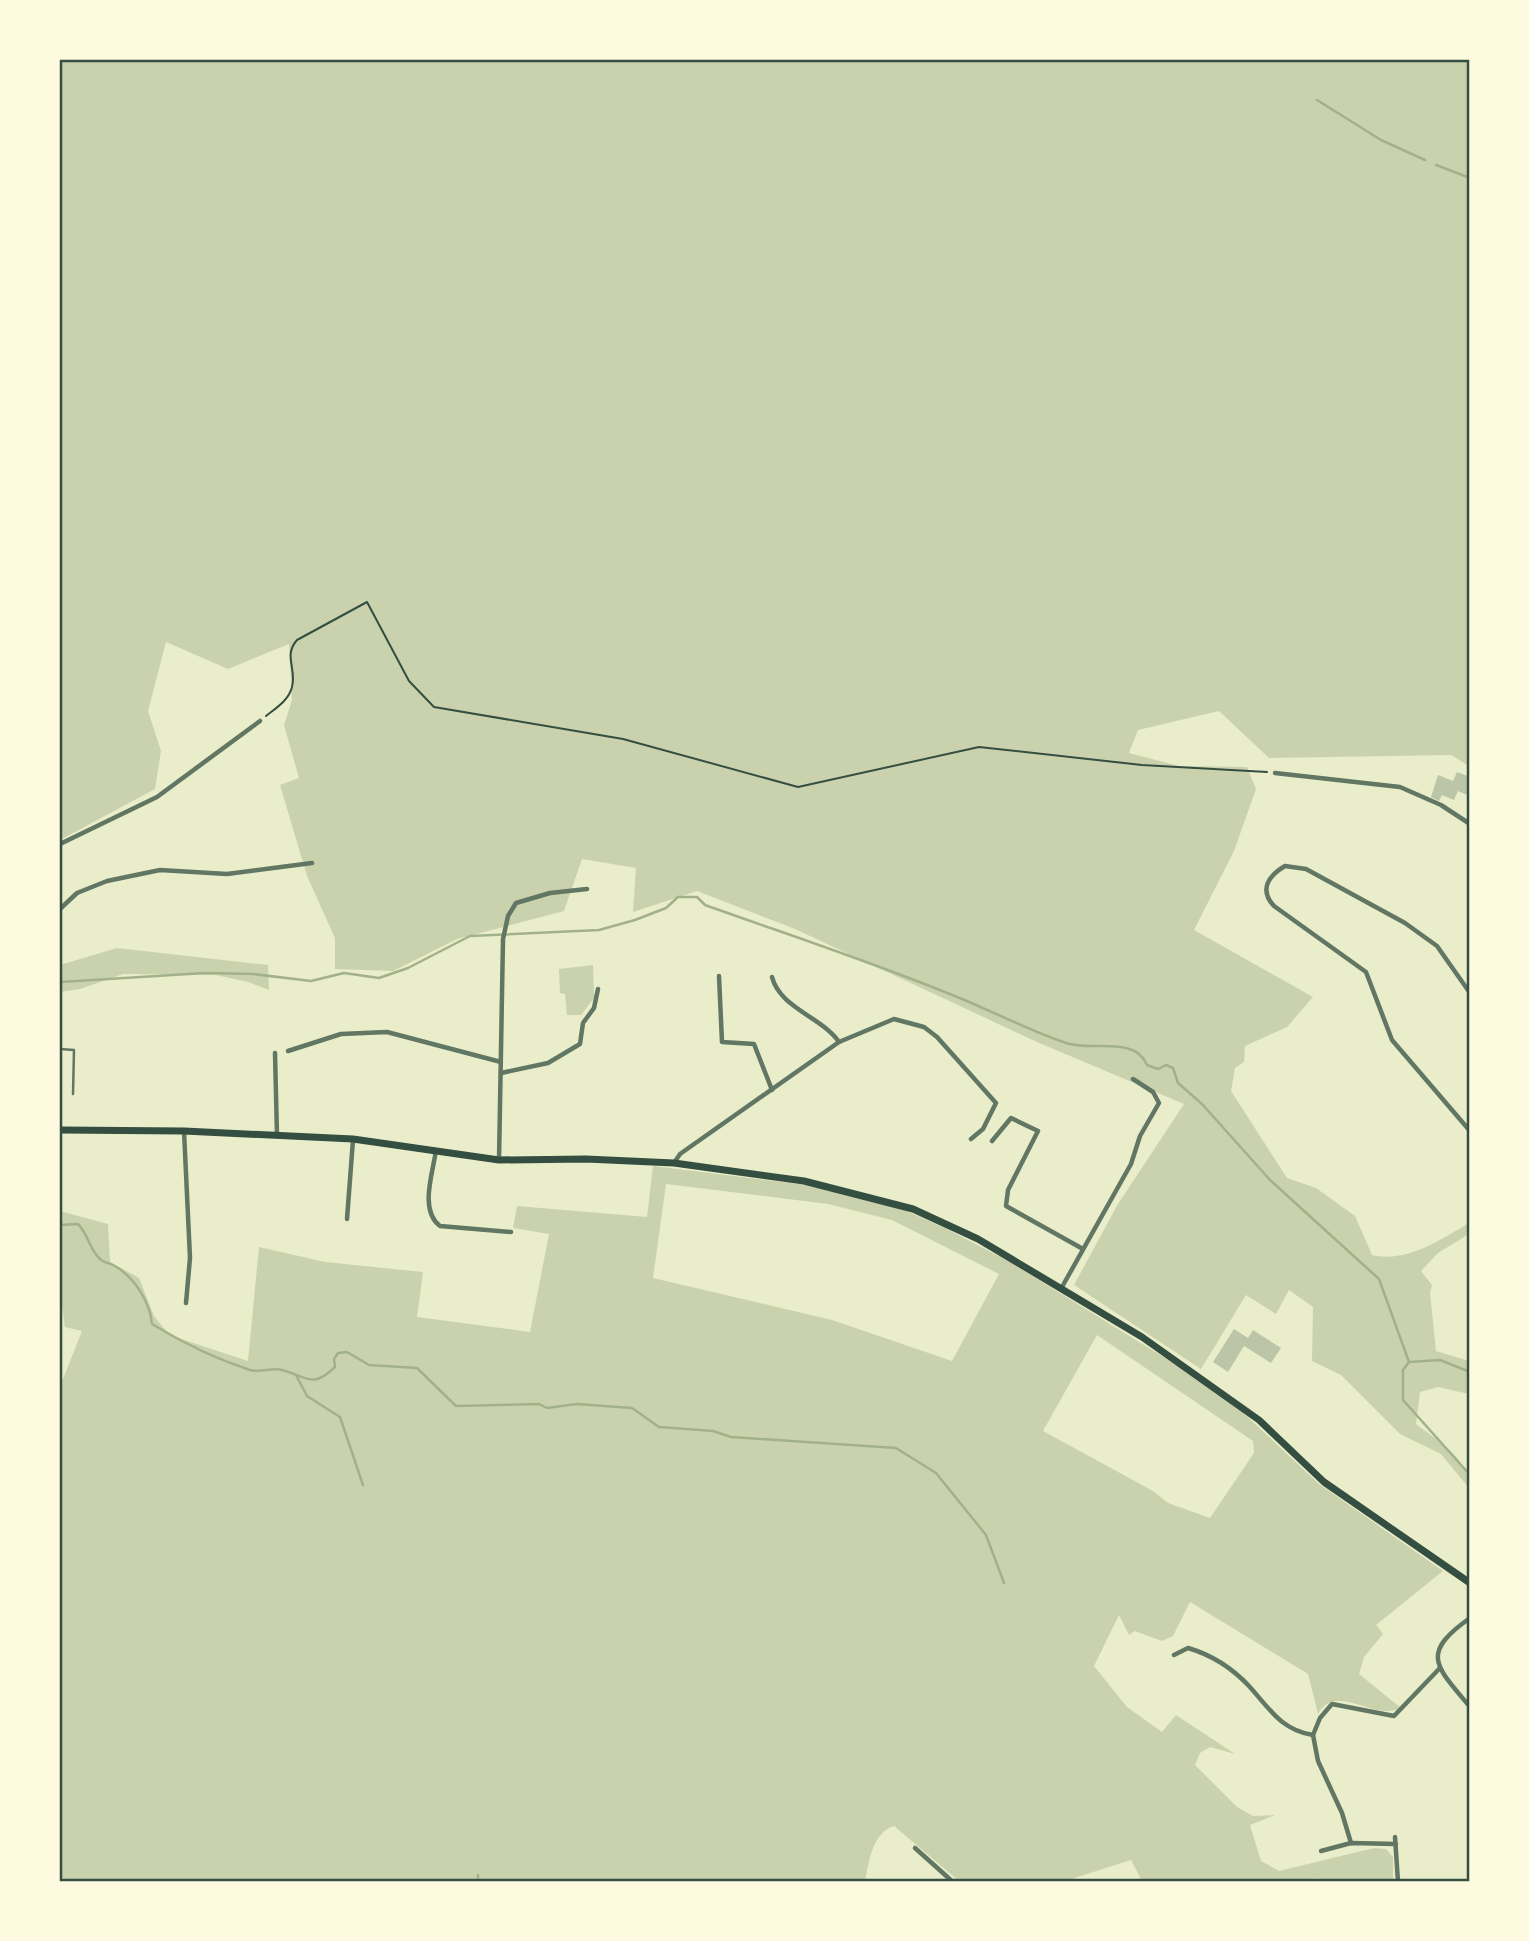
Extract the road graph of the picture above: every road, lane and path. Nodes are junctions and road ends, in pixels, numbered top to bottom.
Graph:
1 (260, 721) joint
2 (1275, 773) joint
3 (1469, 824) edge
4 (60, 844) edge
5 (312, 863) dead end
6 (587, 889) dead end
7 (60, 909) edge
8 (719, 976) dead end
9 (772, 977) dead end
10 (598, 989) dead end
11 (1469, 993) edge
12 (839, 1042) junction
13 (60, 1049) edge
14 (288, 1051) dead end
15 (275, 1053) dead end
16 (501, 1062) junction
17 (501, 1073) junction
18 (1133, 1079) dead end
19 (772, 1090) junction
20 (72, 1094) dead end
21 (60, 1130) edge
22 (184, 1131) junction
23 (1469, 1131) edge
24 (276, 1137) junction
25 (353, 1139) junction
26 (971, 1139) dead end
27 (992, 1141) dead end
28 (436, 1149) junction
29 (499, 1160) junction
30 (674, 1163) junction
31 (347, 1219) dead end
32 (511, 1233) dead end
33 (1083, 1249) junction
34 (1062, 1287) junction
35 (186, 1303) dead end
36 (1469, 1583) edge
37 (1469, 1618) edge
38 (1174, 1656) dead end
39 (1439, 1669) junction
40 (1469, 1707) edge
41 (1313, 1735) junction
42 (1351, 1843) junction
43 (915, 1848) dead end
44 (1321, 1851) dead end
45 (953, 1881) edge
46 (1398, 1881) edge

1 - 2 path
1 - 4 street
2 - 3 street
5 - 7 street
6 - 16 street
8 - 19 street
9 - 12 street
10 - 17 street
11 - 23 street
12 - 19 street
12 - 26 street
13 - 20 lane
14 - 16 street
15 - 24 street
16 - 17 street
17 - 29 street
18 - 33 street
19 - 30 street
21 - 22 main road
22 - 24 main road
22 - 35 street
24 - 25 main road
25 - 28 main road
25 - 31 street
27 - 33 street
28 - 29 main road
28 - 32 street
29 - 30 main road
30 - 34 main road
33 - 34 street
34 - 36 main road
37 - 39 street
38 - 41 street
39 - 40 street
39 - 41 street
41 - 42 street
42 - 44 street
42 - 46 street
43 - 45 street

